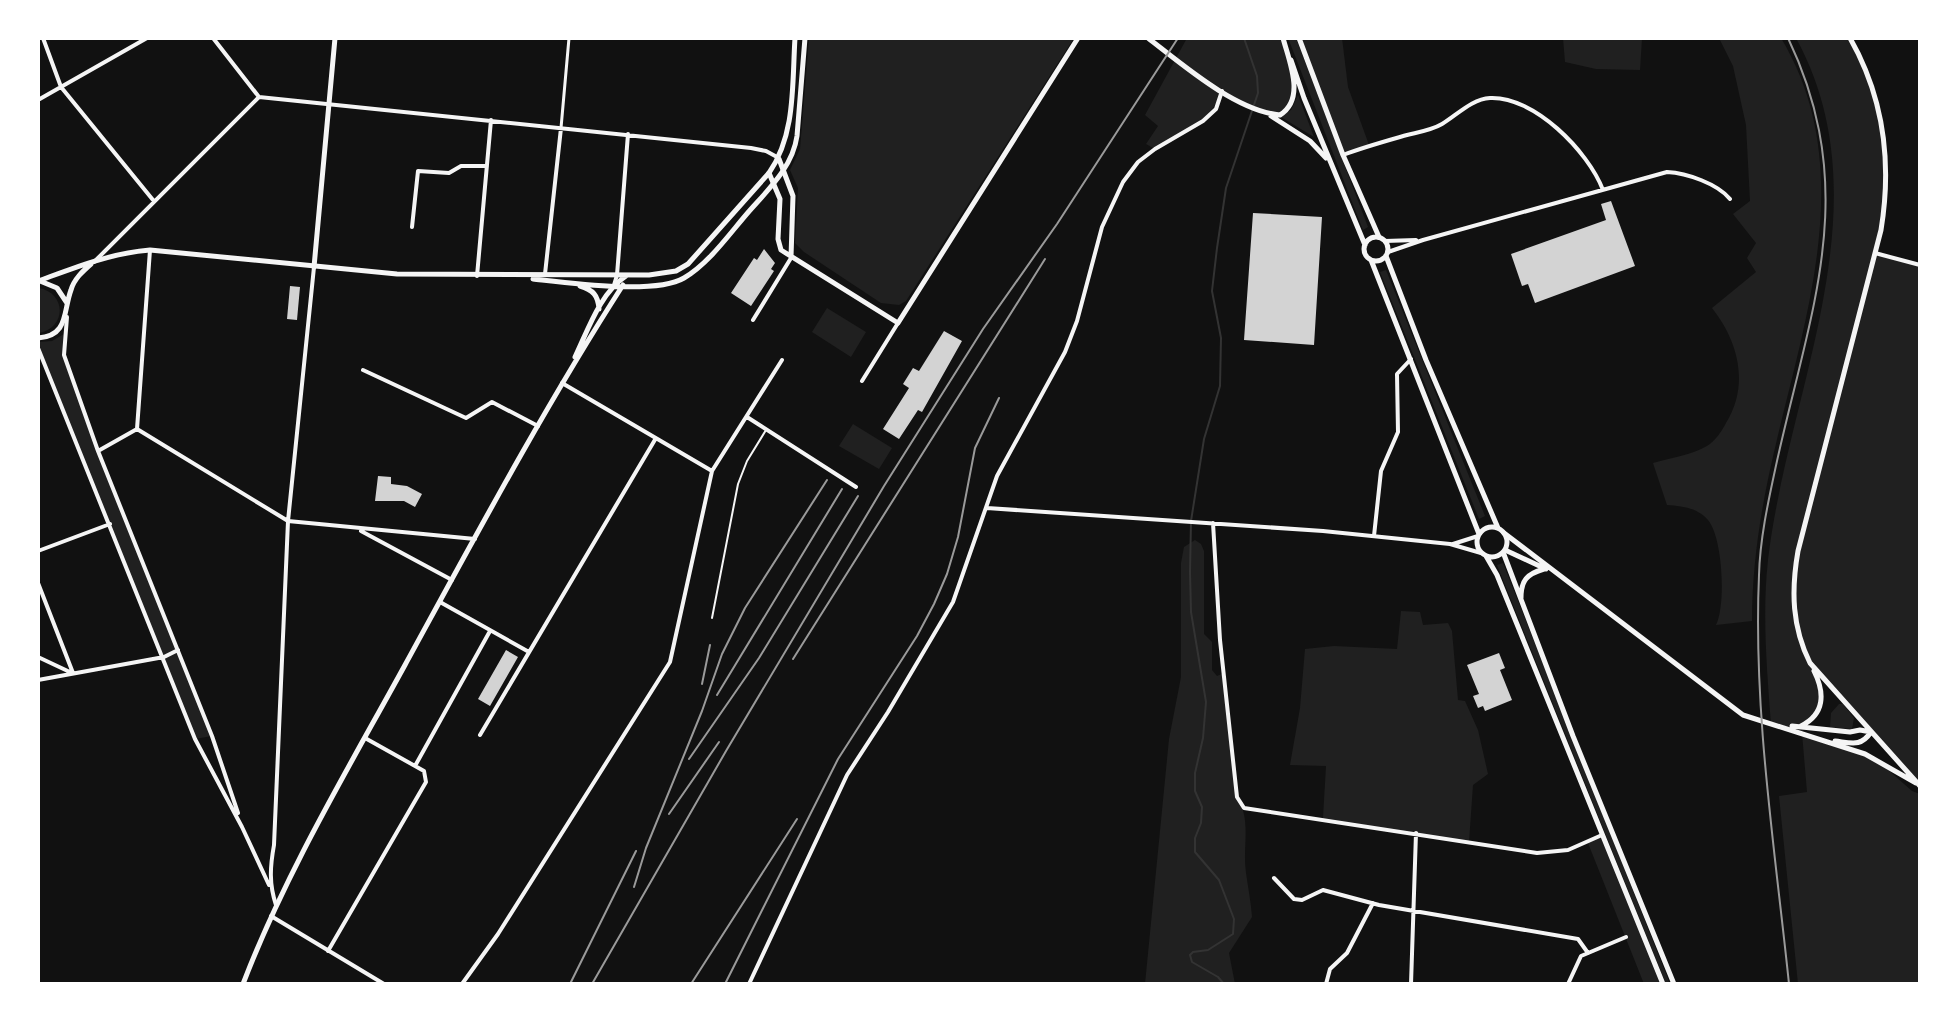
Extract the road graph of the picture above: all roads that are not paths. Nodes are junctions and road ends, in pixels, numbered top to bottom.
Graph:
1 (43, 38) edge
2 (147, 38) edge
3 (213, 38) edge
4 (335, 38) edge
5 (569, 38) edge
6 (795, 38) edge
7 (805, 38) edge
8 (1078, 38) edge
9 (1148, 38) edge
10 (1284, 38) edge
11 (1299, 38) edge
12 (1850, 38) edge
13 (61, 87) junction
14 (1222, 91) junction
15 (259, 97) junction
16 (38, 100) edge
17 (329, 104) junction
18 (1266, 114) junction
19 (491, 120) junction
20 (561, 128) junction
21 (628, 134) junction
22 (1343, 155) junction
23 (779, 159) junction
24 (1331, 164) junction
25 (487, 166) junction
26 (784, 170) junction
27 (769, 173) junction
28 (774, 183) junction
29 (1603, 190) junction
30 (1730, 199) dead end
31 (153, 200) junction
32 (412, 227) dead end
33 (1382, 239) junction
34 (1423, 240) junction
35 (1365, 245) junction
36 (150, 250) junction
37 (1875, 253) junction
38 (1387, 254) junction
39 (791, 258) junction
40 (1371, 260) junction
41 (92, 263) junction
42 (1920, 265) edge
43 (314, 267) junction
44 (477, 276) junction
45 (506, 276) junction
46 (545, 276) junction
47 (622, 279) junction
48 (39, 281) edge
49 (571, 283) junction
50 (614, 285) junction
51 (67, 304) junction
52 (599, 310) junction
53 (67, 317) junction
54 (753, 320) dead end
55 (898, 323) junction
56 (38, 338) edge
57 (38, 348) edge
58 (1411, 359) junction
59 (782, 360) dead end
60 (363, 370) dead end
61 (862, 381) dead end
62 (562, 383) junction
63 (747, 417) junction
64 (538, 426) junction
65 (137, 429) junction
66 (767, 429) junction
67 (656, 438) junction
68 (98, 451) junction
69 (712, 471) junction
70 (856, 487) dead end
71 (987, 508) junction
72 (288, 521) junction
73 (1213, 523) junction
74 (110, 524) junction
75 (1498, 528) junction
76 (359, 530) junction
77 (1504, 533) junction
78 (1478, 535) junction
79 (1374, 536) junction
80 (475, 539) junction
81 (1450, 544) junction
82 (38, 551) edge
83 (1504, 551) junction
84 (1483, 555) junction
85 (1544, 569) junction
86 (1558, 574) junction
87 (452, 580) junction
88 (38, 583) edge
89 (440, 602) junction
90 (1521, 603) junction
91 (712, 618) dead end
92 (490, 631) junction
93 (178, 650) junction
94 (529, 652) junction
95 (38, 657) edge
96 (164, 657) junction
97 (1810, 663) junction
98 (73, 673) junction
99 (38, 680) edge
100 (1801, 730) junction
101 (1871, 732) junction
102 (480, 735) dead end
103 (365, 738) junction
104 (1823, 739) junction
105 (415, 766) junction
106 (1920, 786) edge
107 (242, 827) junction
108 (1416, 833) junction
109 (1602, 835) junction
110 (1274, 878) dead end
111 (270, 888) junction
112 (1373, 903) junction
113 (276, 905) junction
114 (1413, 911) junction
115 (271, 916) junction
116 (1626, 937) dead end
117 (328, 951) junction
118 (1588, 953) junction
119 (243, 984) edge
120 (384, 984) edge
121 (462, 984) edge
122 (749, 984) edge
123 (1326, 984) edge
124 (1411, 984) edge
125 (1568, 984) edge
126 (1663, 984) edge
127 (1674, 984) edge

1 - 13 street
2 - 13 street
3 - 15 street
4 - 17 main road
5 - 20 street
6 - 23 main road
7 - 26 main road
8 - 55 main road
9 - 14 main road
10 - 18 main road
10 - 24 main road
11 - 22 main road
12 - 37 main road
13 - 16 street
13 - 31 street
14 - 18 main road
14 - 71 street
15 - 17 street
15 - 31 street
17 - 19 street
17 - 43 main road
18 - 24 main road
19 - 20 street
19 - 25 street
20 - 21 street
20 - 46 street
21 - 23 street
21 - 47 street
22 - 29 street
22 - 33 main road
23 - 26 main road
23 - 27 main road
24 - 35 main road
25 - 32 street
25 - 44 street
26 - 28 main road
26 - 39 main road
27 - 28 main road
27 - 47 main road
28 - 39 main road
28 - 47 main road
29 - 30 street
29 - 34 street
31 - 41 street
33 - 34 street
33 - 35 main road
33 - 38 main road
34 - 38 street
35 - 40 main road
36 - 41 main road
36 - 43 main road
36 - 65 street
37 - 42 street
37 - 97 main road
38 - 40 main road
38 - 75 main road
39 - 54 street
39 - 55 main road
40 - 58 main road
41 - 48 main road
41 - 51 main road
43 - 44 main road
43 - 72 street
44 - 45 main road
45 - 46 main road
45 - 49 main road
46 - 47 main road
47 - 50 main road
47 - 62 main road
48 - 51 main road
49 - 50 main road
49 - 52 main road
50 - 52 main road
51 - 53 main road
52 - 62 main road
53 - 56 main road
53 - 68 street
55 - 61 street
57 - 74 street
58 - 78 main road
58 - 79 street
59 - 63 street
60 - 64 street
62 - 64 main road
62 - 67 street
63 - 66 street
63 - 69 street
64 - 80 main road
65 - 68 street
65 - 72 street
66 - 70 street
66 - 91 lane
67 - 69 street
67 - 94 street
68 - 93 street
69 - 121 street
71 - 73 street
71 - 122 street
72 - 76 street
72 - 111 street
73 - 79 street
73 - 108 street
74 - 82 street
74 - 96 street
75 - 77 main road
75 - 78 main road
76 - 80 street
76 - 87 street
77 - 83 main road
77 - 86 main road
78 - 81 street
78 - 84 main road
79 - 81 street
80 - 87 main road
81 - 84 street
83 - 84 main road
83 - 85 main road
83 - 90 main road
84 - 109 main road
85 - 86 main road
85 - 90 main road
86 - 100 main road
87 - 89 main road
88 - 98 street
89 - 92 street
89 - 103 main road
90 - 127 main road
92 - 94 street
92 - 105 street
93 - 96 street
93 - 107 street
94 - 102 street
95 - 98 street
96 - 98 street
96 - 107 street
97 - 100 main road
97 - 101 main road
98 - 99 street
100 - 101 main road
100 - 104 main road
101 - 104 main road
101 - 106 main road
103 - 105 street
103 - 113 main road
104 - 106 main road
105 - 117 street
107 - 111 street
108 - 109 street
108 - 114 street
109 - 126 main road
110 - 112 street
111 - 113 street
112 - 114 street
112 - 123 street
113 - 115 main road
114 - 118 street
114 - 124 street
115 - 117 street
115 - 119 main road
116 - 118 street
117 - 120 street
118 - 125 street

